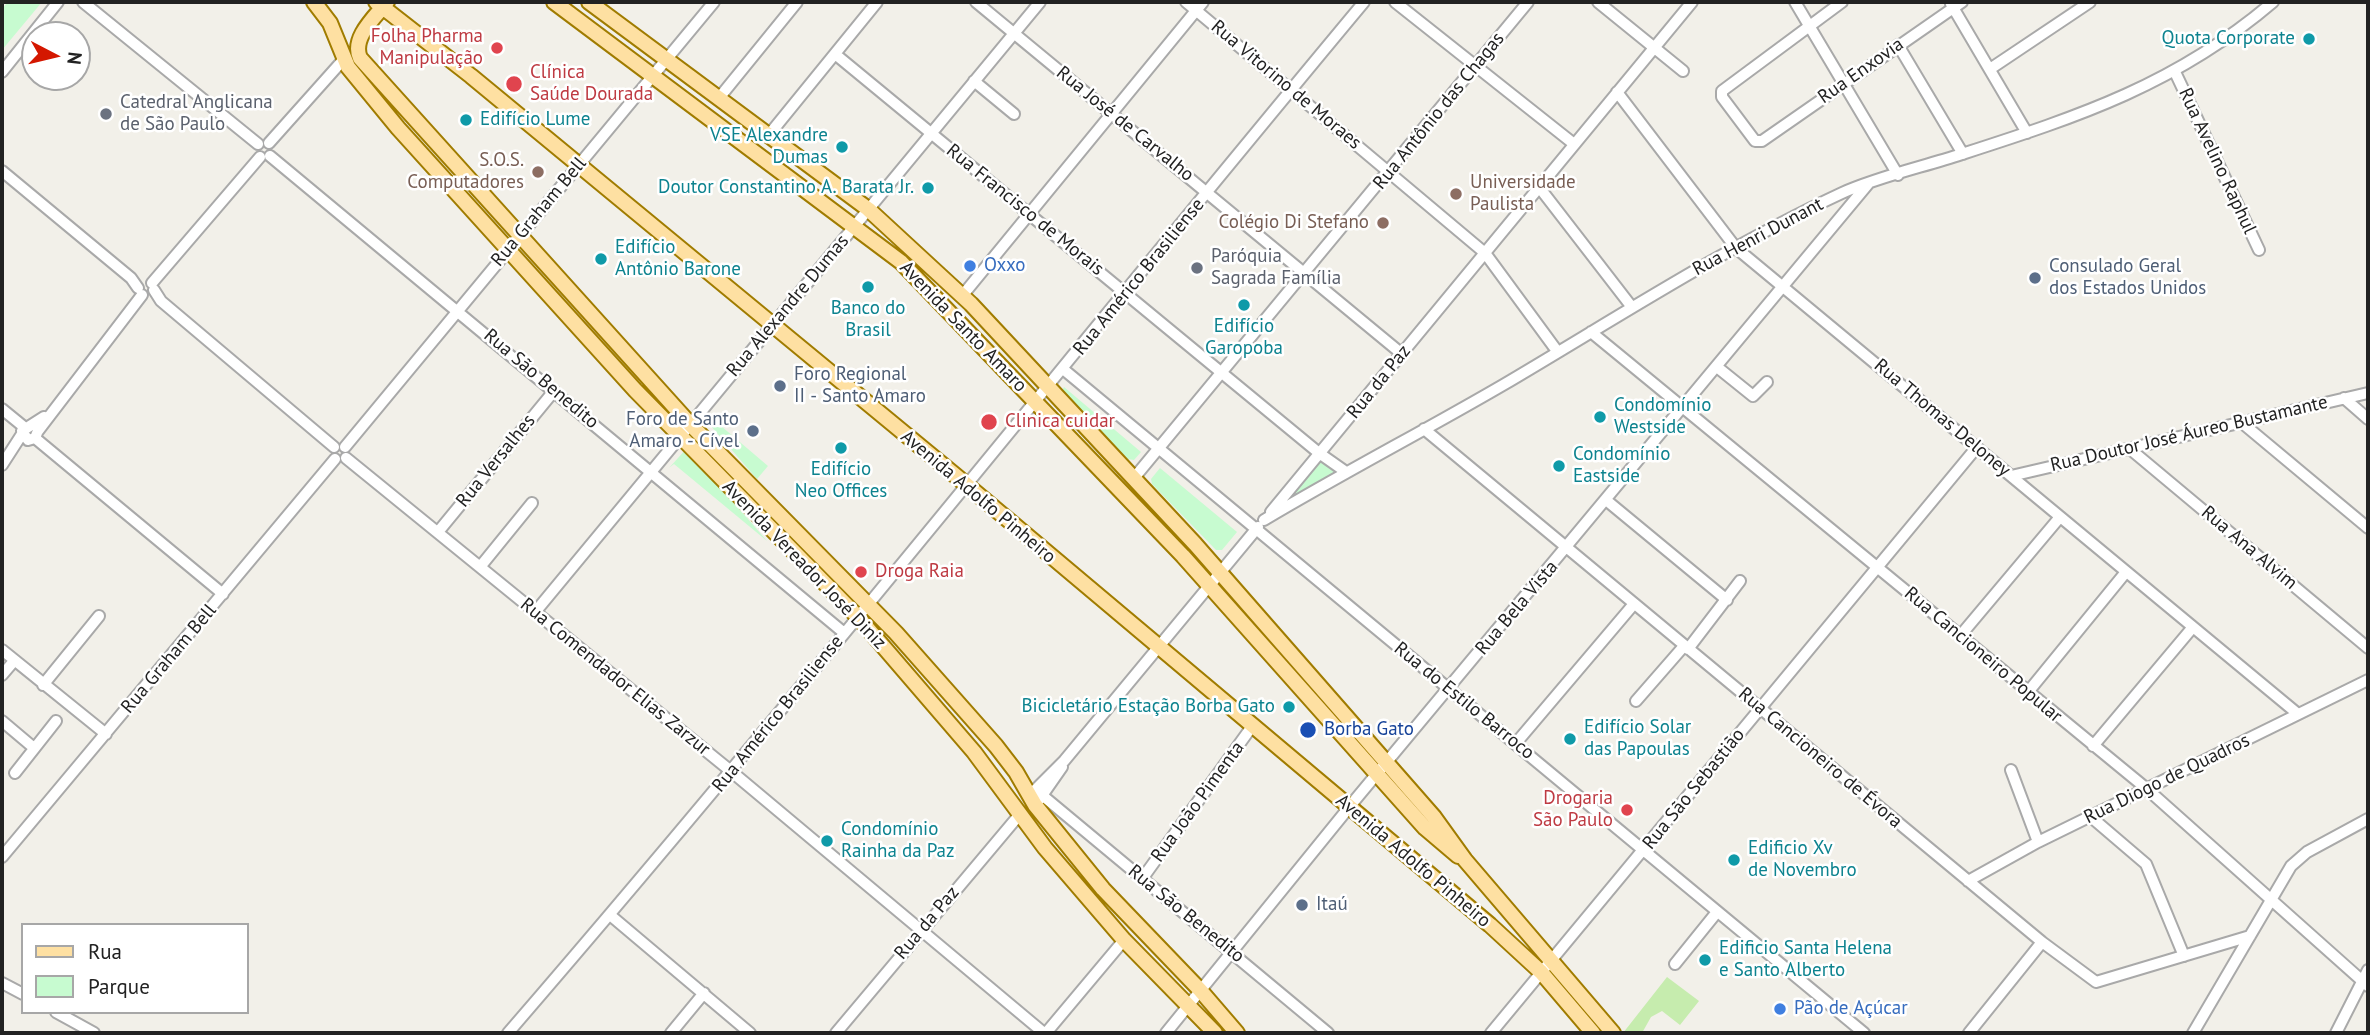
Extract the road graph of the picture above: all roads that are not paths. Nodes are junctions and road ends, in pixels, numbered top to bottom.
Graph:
1 (58, 2) edge
2 (83, 2) edge
3 (314, 2) edge
4 (554, 2) edge
5 (589, 2) edge
6 (714, 2) edge
7 (797, 2) edge
8 (877, 2) edge
9 (976, 2) edge
10 (1041, 2) edge
11 (1186, 2) edge
12 (1364, 2) edge
13 (1395, 2) edge
14 (1528, 2) edge
15 (1598, 2) edge
16 (1692, 2) edge
17 (1794, 2) edge
18 (1842, 2) edge
19 (2090, 2) edge
20 (2273, 2) edge
21 (382, 3) edge
22 (1955, 4) edge
23 (1200, 6) edge
24 (1810, 26) junction
25 (1015, 33) junction
26 (1898, 46) junction
27 (1653, 48) junction
28 (835, 54) junction
29 (344, 59) junction
30 (667, 61) junction
31 (1475, 67) junction
32 (1990, 69) junction
33 (1683, 71) dead end
34 (2, 72) edge
35 (2175, 72) junction
36 (655, 77) junction
37 (974, 81) junction
38 (1843, 82) junction
39 (1292, 89) junction
40 (1617, 92) junction
41 (719, 97) junction
42 (1111, 113) junction
43 (1014, 114) dead end
44 (931, 133) junction
45 (2027, 133) junction
46 (768, 135) junction
47 (264, 144) junction
48 (1574, 144) junction
49 (1963, 154) junction
50 (265, 156) junction
51 (578, 165) junction
52 (2, 171) edge
53 (1390, 171) junction
54 (1898, 175) junction
55 (1868, 184) junction
56 (1539, 187) junction
57 (1208, 192) junction
58 (868, 209) junction
59 (1029, 213) junction
60 (855, 226) junction
61 (520, 235) junction
62 (1736, 248) junction
63 (508, 249) junction
64 (2259, 250) dead end
65 (1485, 253) junction
66 (1305, 274) junction
67 (1783, 286) junction
68 (146, 289) junction
69 (1126, 293) junction
70 (962, 296) junction
71 (1631, 306) junction
72 (459, 310) junction
73 (772, 325) junction
74 (1591, 332) junction
75 (1557, 351) junction
76 (1402, 354) junction
77 (1717, 367) junction
78 (1063, 369) junction
79 (1223, 373) junction
80 (1767, 382) dead end
81 (1048, 386) junction
82 (554, 391) junction
83 (2368, 393) edge
84 (2344, 398) junction
85 (1036, 401) junction
86 (1683, 407) junction
87 (2, 409) edge
88 (2368, 419) edge
89 (2241, 422) junction
90 (1423, 429) junction
91 (685, 430) junction
92 (30, 433) junction
93 (1977, 447) junction
94 (1160, 449) junction
95 (2130, 449) junction
96 (340, 453) junction
97 (1319, 453) junction
98 (2, 466) edge
99 (652, 470) junction
100 (1346, 471) junction
101 (2011, 476) junction
102 (1135, 478) junction
103 (965, 484) junction
104 (1122, 492) junction
105 (1606, 500) junction
106 (532, 503) dead end
107 (2060, 517) junction
108 (1264, 520) junction
109 (2368, 528) edge
110 (1256, 530) junction
111 (438, 532) junction
112 (1566, 548) junction
113 (480, 567) junction
114 (1878, 567) junction
115 (1221, 572) junction
116 (2126, 572) junction
117 (1740, 581) dead end
118 (1210, 585) junction
119 (223, 594) junction
120 (1727, 600) junction
121 (868, 603) junction
122 (1633, 605) junction
123 (536, 611) junction
124 (99, 616) dead end
125 (857, 616) junction
126 (2193, 627) junction
127 (843, 632) junction
128 (1960, 636) junction
129 (1158, 647) junction
130 (1686, 648) junction
131 (2368, 648) edge
132 (2, 650) edge
133 (14, 661) junction
134 (2, 675) edge
135 (2368, 680) edge
136 (43, 685) junction
137 (1449, 689) junction
138 (2028, 692) junction
139 (1636, 701) dead end
140 (1760, 708) junction
141 (2298, 714) junction
142 (2, 721) edge
143 (56, 721) dead end
144 (1253, 725) junction
145 (106, 734) junction
146 (1516, 743) junction
147 (2093, 746) junction
148 (34, 748) junction
149 (1383, 769) junction
150 (2011, 770) dead end
151 (732, 772) junction
152 (15, 773) dead end
153 (2147, 789) junction
154 (1036, 799) junction
155 (1349, 808) junction
156 (1020, 814) junction
157 (2091, 817) junction
158 (2368, 819) edge
159 (2038, 842) junction
160 (1644, 851) junction
161 (2, 858) edge
162 (1142, 879) junction
163 (1968, 881) junction
164 (2270, 901) junction
165 (1717, 912) junction
166 (610, 915) junction
167 (920, 931) junction
168 (2250, 936) junction
169 (1124, 940) junction
170 (2042, 942) junction
171 (1232, 952) junction
172 (2184, 956) junction
173 (1552, 960) junction
174 (1675, 964) dead end
175 (2368, 970) edge
176 (1541, 972) junction
177 (2, 982) edge
178 (2366, 984) edge
179 (1200, 990) junction
180 (21, 993) edge
181 (704, 993) junction
182 (1189, 1004) junction
183 (60, 1014) edge
184 (94, 1033) edge
185 (508, 1033) edge
186 (671, 1033) edge
187 (750, 1033) edge
188 (836, 1033) edge
189 (1045, 1033) edge
190 (1166, 1033) edge
191 (1215, 1033) edge
192 (1237, 1033) edge
193 (1328, 1033) edge
194 (1491, 1033) edge
195 (1593, 1033) edge
196 (1613, 1033) edge
197 (1864, 1033) edge
198 (1969, 1033) edge
199 (2193, 1033) edge
200 (2336, 1033) edge

1 - 34 street
2 - 47 street
3 - 29 main road, Avenida Vereador José Diniz
4 - 36 main road, Avenida Santo Amaro
5 - 30 main road, Avenida Santo Amaro
6 - 30 street, Rua Graham Bell
7 - 41 street
8 - 28 street
9 - 25 street, Rua José de Carvalho
10 - 25 street, Rua Alexandre Dumas
11 - 23 street, Rua Vitorino de Moraes
12 - 39 street, Rua Américo Brasiliense
13 - 31 street
14 - 31 street, Rua Antônio das Chagas
15 - 27 street
16 - 27 street, Rua da Paz
17 - 24 street
18 - 24 street
19 - 32 street
20 - 35 street, Rua Henri Dunant
21 - 51 main road, Avenida Adolfo Pinheiro
21 - 61 main road, Avenida Vereador José Diniz
22 - 26 street, Rua Enxovia
22 - 32 street
23 - 39 street, Rua Vitorino de Moraes
23 - 42 street
24 - 38 street
24 - 38 street, Rua Enxovia
25 - 37 street, Rua Alexandre Dumas
25 - 42 street, Rua José de Carvalho
26 - 38 street, Rua Enxovia
26 - 49 street
27 - 33 street
27 - 40 street, Rua da Paz
28 - 44 street, Rua Francisco de Morais
28 - 46 street
29 - 47 street
29 - 63 main road, Avenida Vereador José Diniz
30 - 36 street, Rua Graham Bell
30 - 41 main road, Avenida Santo Amaro
31 - 48 street
31 - 53 street, Rua Antônio das Chagas
32 - 45 street
35 - 45 street, Rua Henri Dunant
35 - 64 street, Rua Avelino Raphul
36 - 51 street, Rua Graham Bell
36 - 60 main road, Avenida Santo Amaro
37 - 43 street
37 - 44 street, Rua Alexandre Dumas
38 - 54 street
39 - 53 street, Rua Vitorino de Moraes
39 - 57 street, Rua Américo Brasiliense
40 - 48 street, Rua da Paz
40 - 62 street, Rua Thomas Deloney
41 - 46 main road, Avenida Santo Amaro
42 - 57 street, Rua José de Carvalho
42 - 59 street
44 - 58 street, Rua Alexandre Dumas
44 - 59 street, Rua Francisco de Morais
45 - 49 street, Rua Henri Dunant
46 - 58 main road, Avenida Santo Amaro
47 - 50 street
48 - 56 street, Rua da Paz
49 - 54 street, Rua Henri Dunant
50 - 68 street
50 - 72 street, Rua São Benedito
51 - 61 street, Rua Graham Bell
51 - 73 main road, Avenida Adolfo Pinheiro
52 - 68 street
53 - 65 street, Rua Vitorino de Moraes
53 - 66 street, Rua Antônio das Chagas
54 - 55 street, Rua Henri Dunant
55 - 62 street, Rua Henri Dunant
55 - 67 street, Rua Bela Vista
56 - 65 street, Rua da Paz
56 - 71 street
57 - 66 street, Rua José de Carvalho
57 - 69 street, Rua Américo Brasiliense
58 - 60 street, Rua Alexandre Dumas
58 - 70 main road, Avenida Santo Amaro
59 - 69 street, Rua Francisco de Morais
59 - 70 street
60 - 73 street, Rua Alexandre Dumas
60 - 85 main road, Avenida Santo Amaro
61 - 63 street, Rua Graham Bell
61 - 91 main road, Avenida Vereador José Diniz
62 - 67 street, Rua Thomas Deloney
62 - 71 street, Rua Henri Dunant
63 - 72 street, Rua Graham Bell
63 - 91 main road, Avenida Vereador José Diniz
65 - 75 street, Rua Vitorino de Moraes
65 - 76 street, Rua da Paz
66 - 76 street, Rua José de Carvalho
66 - 79 street, Rua Antônio das Chagas
67 - 77 street, Rua Bela Vista
67 - 93 street, Rua Thomas Deloney
68 - 92 street
68 - 96 street, Rua Comendador Elias Zarzur
69 - 78 street, Rua Américo Brasiliense
69 - 79 street, Rua Francisco de Morais
70 - 81 main road, Avenida Santo Amaro
71 - 74 street, Rua Henri Dunant
72 - 82 street, Rua São Benedito
72 - 96 street, Rua Graham Bell
73 - 91 street, Rua Alexandre Dumas
73 - 103 main road, Avenida Adolfo Pinheiro
74 - 75 street, Rua Henri Dunant
74 - 86 street, Rua Cancioneiro Popular
75 - 90 street, Rua Henri Dunant
76 - 97 street, Rua da Paz
77 - 80 street
77 - 86 street, Rua Bela Vista
78 - 81 street, Rua Américo Brasiliense
78 - 94 street, Rua do Estilo Barroco
79 - 94 street, Rua Antônio das Chagas
79 - 97 street, Rua Francisco de Morais
81 - 85 street, Rua Américo Brasiliense
81 - 102 main road, Avenida Santo Amaro
82 - 99 street, Rua São Benedito
82 - 111 street, Rua Versalhes
83 - 84 street, Rua Doutor José Áureo Bustamante
84 - 88 street
84 - 89 street, Rua Doutor José Áureo Bustamante
85 - 103 street, Rua Américo Brasiliense
85 - 104 main road, Avenida Santo Amaro
86 - 105 street, Rua Bela Vista
86 - 114 street, Rua Cancioneiro Popular
87 - 92 street
89 - 95 street, Rua Doutor José Áureo Bustamante
89 - 109 street
90 - 100 street, Rua Henri Dunant
90 - 112 street, Rua Cancioneiro de Évora
91 - 99 street, Rua Alexandre Dumas
91 - 121 main road, Avenida Vereador José Diniz
91 - 125 main road, Avenida Vereador José Diniz
92 - 98 street
92 - 119 street
93 - 101 street, Rua Thomas Deloney
93 - 114 street, Rua São Sebastião
94 - 102 street, Rua Antônio das Chagas
94 - 110 street, Rua do Estilo Barroco
95 - 101 street, Rua Doutor José Áureo Bustamante
95 - 131 street, Rua Ana Alvim
96 - 111 street, Rua Comendador Elias Zarzur
96 - 119 street, Rua Graham Bell
97 - 100 street, Rua Francisco de Morais
97 - 108 street, Rua da Paz
99 - 123 street, Rua Alexandre Dumas
99 - 127 street, Rua São Benedito
100 - 108 street, Rua Henri Dunant
101 - 107 street, Rua Thomas Deloney
102 - 104 main road
102 - 115 main road, Avenida Santo Amaro
103 - 121 street, Rua Américo Brasiliense
103 - 129 main road, Avenida Adolfo Pinheiro
104 - 118 main road, Avenida Santo Amaro
105 - 112 street, Rua Bela Vista
105 - 120 street
106 - 113 street
107 - 116 street, Rua Thomas Deloney
107 - 128 street
108 - 110 street, Rua da Paz
110 - 115 street, Rua da Paz
110 - 137 street, Rua do Estilo Barroco
111 - 113 street, Rua Comendador Elias Zarzur
112 - 122 street, Rua Cancioneiro de Évora
112 - 137 street, Rua Bela Vista
113 - 123 street, Rua Comendador Elias Zarzur
114 - 128 street, Rua Cancioneiro Popular
114 - 140 street, Rua São Sebastião
115 - 118 street, Rua da Paz
115 - 149 main road, Avenida Santo Amaro
116 - 126 street, Rua Thomas Deloney
116 - 138 street
117 - 120 street
118 - 129 street, Rua da Paz
118 - 149 main road, Avenida Santo Amaro
119 - 145 street, Rua Graham Bell
120 - 130 street
121 - 125 street, Rua Américo Brasiliense
121 - 154 main road, Avenida Vereador José Diniz
122 - 130 street, Rua Cancioneiro de Évora
122 - 146 street
123 - 151 street, Rua Comendador Elias Zarzur
124 - 136 street
125 - 127 street, Rua Américo Brasiliense
125 - 156 main road, Avenida Vereador José Diniz
126 - 141 street, Rua Thomas Deloney
126 - 147 street
127 - 151 street, Rua Américo Brasiliense
128 - 138 street, Rua Cancioneiro Popular
129 - 144 main road, Avenida Adolfo Pinheiro
129 - 154 street, Rua da Paz
130 - 139 street
130 - 140 street, Rua Cancioneiro de Évora
132 - 133 street
133 - 134 street
133 - 136 street
135 - 141 street, Rua Diogo de Quadros
136 - 145 street
137 - 146 street, Rua do Estilo Barroco
137 - 149 street, Rua Bela Vista
138 - 147 street, Rua Cancioneiro Popular
140 - 160 street, Rua São Sebastião
140 - 163 street, Rua Cancioneiro de Évora
141 - 153 street, Rua Diogo de Quadros
142 - 148 street
143 - 148 street
144 - 155 main road, Avenida Adolfo Pinheiro
144 - 162 street, Rua João Pimenta
145 - 161 street, Rua Graham Bell
146 - 160 street, Rua do Estilo Barroco
147 - 153 street, Rua Cancioneiro Popular
148 - 152 street
149 - 155 street, Rua Bela Vista
149 - 173 main road, Avenida Santo Amaro
150 - 159 street
151 - 166 street, Rua Américo Brasiliense
151 - 167 street, Rua Comendador Elias Zarzur
153 - 157 street, Rua Diogo de Quadros
153 - 164 street, Rua Cancioneiro Popular
154 - 162 street, Rua São Benedito
154 - 179 main road, Avenida Vereador José Diniz
155 - 171 street, Rua Bela Vista
155 - 176 main road, Avenida Adolfo Pinheiro
156 - 167 street, Rua da Paz
156 - 169 main road, Avenida Vereador José Diniz
157 - 159 street, Rua Diogo de Quadros
157 - 172 street
158 - 164 street
159 - 163 street, Rua Diogo de Quadros
160 - 165 street, Rua do Estilo Barroco
160 - 173 street, Rua São Sebastião
162 - 171 street, Rua São Benedito
163 - 170 street, Rua Cancioneiro de Évora
164 - 168 street
164 - 178 street, Rua Cancioneiro Popular
165 - 174 street
165 - 197 street, Rua do Estilo Barroco
166 - 181 street
166 - 185 street, Rua Américo Brasiliense
167 - 188 street, Rua da Paz
167 - 189 street, Rua Comendador Elias Zarzur
168 - 172 street, Rua Cancioneiro de Évora
168 - 199 street
169 - 182 main road, Avenida Vereador José Diniz
169 - 189 street
170 - 172 street, Rua Cancioneiro de Évora
170 - 198 street
171 - 179 street, Rua Bela Vista
171 - 193 street, Rua São Benedito
173 - 176 street, Rua São Sebastião
173 - 196 main road, Avenida Santo Amaro
175 - 178 street
176 - 194 street, Rua São Sebastião
176 - 195 main road
177 - 180 street
178 - 200 street
179 - 182 street, Rua Bela Vista
179 - 192 main road, Avenida Vereador José Diniz
181 - 186 street
181 - 187 street
182 - 190 street, Rua Bela Vista
182 - 191 main road, Avenida Vereador José Diniz
183 - 184 street

